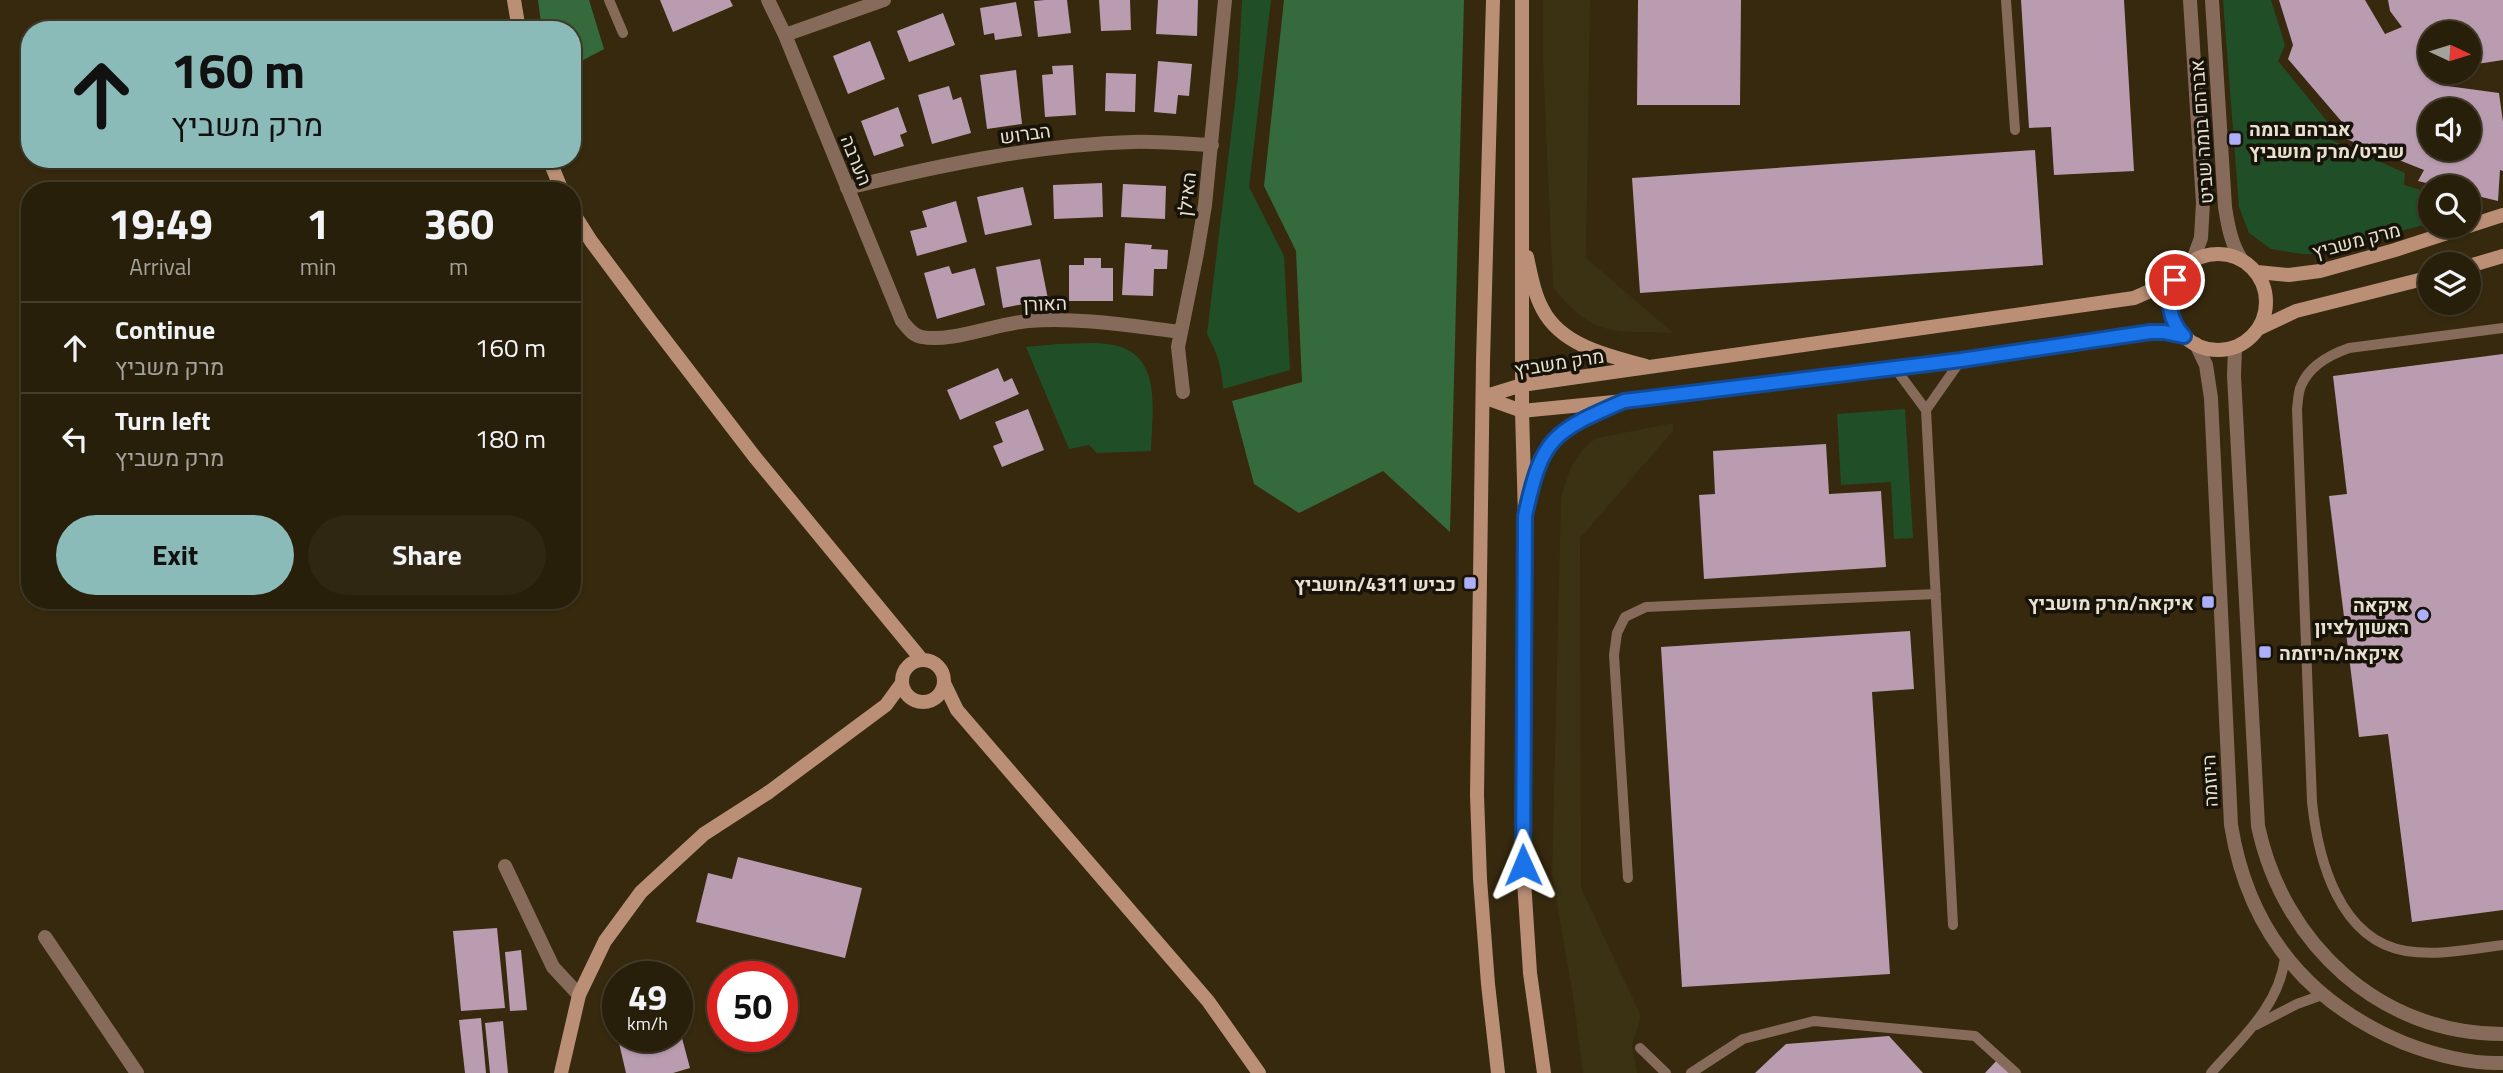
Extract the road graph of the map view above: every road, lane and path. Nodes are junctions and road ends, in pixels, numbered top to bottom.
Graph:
1 (514, 0) edge
2 (609, 0) edge
3 (768, 0) edge
4 (884, 0) edge
5 (1225, 0) edge
6 (1493, 0) edge
7 (1522, 0) edge
8 (2006, 0) edge
9 (2190, 0) edge
10 (2212, 0) edge
11 (518, 21) edge
12 (623, 33) dead end
13 (785, 35) junction
14 (2015, 130) dead end
15 (1212, 145) junction
16 (847, 188) junction
17 (2503, 215) edge
18 (581, 225) edge
19 (1522, 238) junction
20 (2503, 256) edge
21 (2241, 259) junction
22 (2193, 260) junction
23 (2481, 262) edge
24 (2257, 272) junction
25 (2175, 280) junction
26 (2418, 280) edge
27 (2503, 328) edge
28 (2258, 329) junction
29 (1181, 332) junction
30 (913, 333) joint
31 (2190, 340) junction
32 (2235, 347) junction
33 (1961, 360) junction
34 (1654, 368) junction
35 (1895, 368) junction
36 (1522, 384) junction
37 (1183, 391) dead end
38 (1483, 397) junction
39 (1624, 401) junction
40 (1926, 410) junction
41 (1522, 411) junction
42 (1525, 516) junction
43 (1936, 594) junction
44 (916, 662) junction
45 (902, 683) junction
46 (944, 683) junction
47 (913, 699) junction
48 (932, 700) junction
49 (886, 705) junction
50 (957, 710) junction
51 (505, 866) dead end
52 (1628, 878) dead end
53 (1953, 925) dead end
54 (45, 937) dead end
55 (2503, 945) edge
56 (2285, 958) junction
57 (579, 995) junction
58 (2322, 995) junction
59 (2251, 1028) junction
60 (2503, 1034) edge
61 (1640, 1048) dead end
62 (2503, 1063) edge
63 (137, 1073) edge
64 (561, 1073) edge
65 (1259, 1073) edge
66 (1498, 1073) edge
67 (1544, 1073) edge
68 (1666, 1073) edge
69 (1691, 1073) edge
70 (2016, 1073) edge
71 (2211, 1073) edge

1 - 11 street
2 - 12 lane
3 - 13 street, הערבה
4 - 13 street
5 - 15 street, האילן
6 - 38 street
7 - 19 street
8 - 14 lane
9 - 22 street, אברהם בומה שביט
10 - 21 street, אברהם בומה שביט
13 - 16 street, הערבה
15 - 16 street, הברוש
15 - 29 street, האילן
16 - 30 street, הערבה
17 - 24 street, מרק משביץ
18 - 44 street
19 - 34 street
19 - 36 street
20 - 23 street
21 - 22 street
21 - 24 street
22 - 25 street, מרק משביץ
24 - 28 street
25 - 31 street
25 - 34 street, מרק משביץ
26 - 28 street
27 - 55 lane
28 - 32 street
29 - 30 street, האורן
29 - 37 street, האילן
31 - 32 street, מרק משביץ
31 - 33 street, מרק משביץ
31 - 56 street, היוזמה
32 - 60 street
33 - 35 street, מרק משביץ
33 - 40 lane
34 - 36 street, מרק משביץ
35 - 39 street, מרק משביץ
35 - 40 lane
36 - 38 street, מרק משביץ
36 - 41 street
38 - 41 street, מרק משביץ
38 - 66 street
39 - 41 street, מרק משביץ
39 - 42 street
40 - 43 lane
41 - 42 street
42 - 67 street
43 - 52 lane
43 - 53 lane
44 - 45 street
44 - 46 street
45 - 47 street
45 - 49 street
46 - 48 street
46 - 50 street
47 - 48 street
47 - 49 street
48 - 50 street
49 - 57 street
50 - 65 street
51 - 57 street
54 - 63 street
56 - 58 street, היוזמה
56 - 59 lane
57 - 64 street
58 - 59 lane
58 - 62 street, היוזמה
59 - 71 lane
61 - 68 lane
69 - 70 lane

